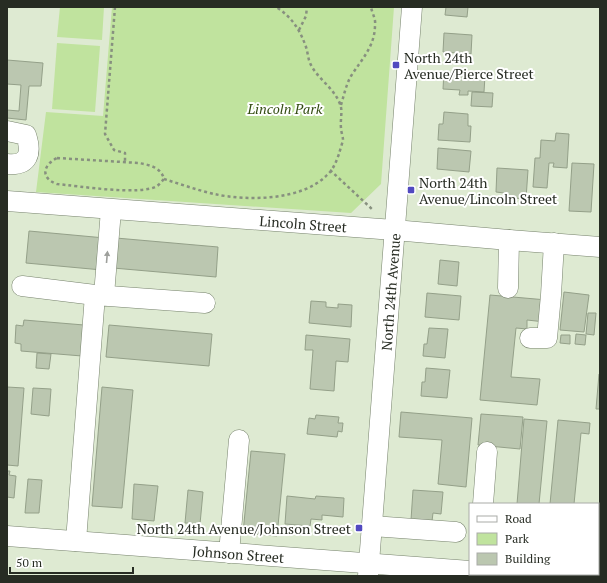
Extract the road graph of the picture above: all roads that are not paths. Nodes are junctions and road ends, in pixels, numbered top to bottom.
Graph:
1 (412, 7) edge
2 (7, 130) edge
3 (7, 164) edge
4 (7, 201) edge
5 (112, 210) junction
6 (394, 230) junction
7 (509, 240) junction
8 (554, 243) junction
9 (600, 247) edge
10 (22, 286) dead end
11 (508, 288) dead end
12 (99, 295) junction
13 (205, 303) dead end
14 (530, 338) dead end
15 (239, 440) dead end
16 (487, 452) dead end
17 (483, 503) edge
18 (372, 526) junction
19 (456, 532) dead end
20 (7, 536) edge
21 (76, 541) junction
22 (229, 553) junction
23 (369, 570) edge
24 (469, 571) edge
25 (525, 575) edge
26 (538, 576) edge

1 - 6 street, North 24th Avenue
2 - 3 street
4 - 5 street, Lincoln Street
5 - 6 street, Lincoln Street
12 -> 5 street
6 - 7 street, Lincoln Street
6 - 18 street, North 24th Avenue
7 - 8 street, Lincoln Street
7 - 11 street
8 - 9 street, Lincoln Street
8 - 14 street
10 - 12 street
12 - 13 street
12 - 21 street
15 - 22 street
16 - 17 street
18 - 19 street
18 - 23 street, North 24th Avenue
20 - 21 street, Johnson Street
21 - 22 street, Johnson Street
22 - 23 street, Johnson Street
23 - 24 street, Johnson Street
25 - 26 street

